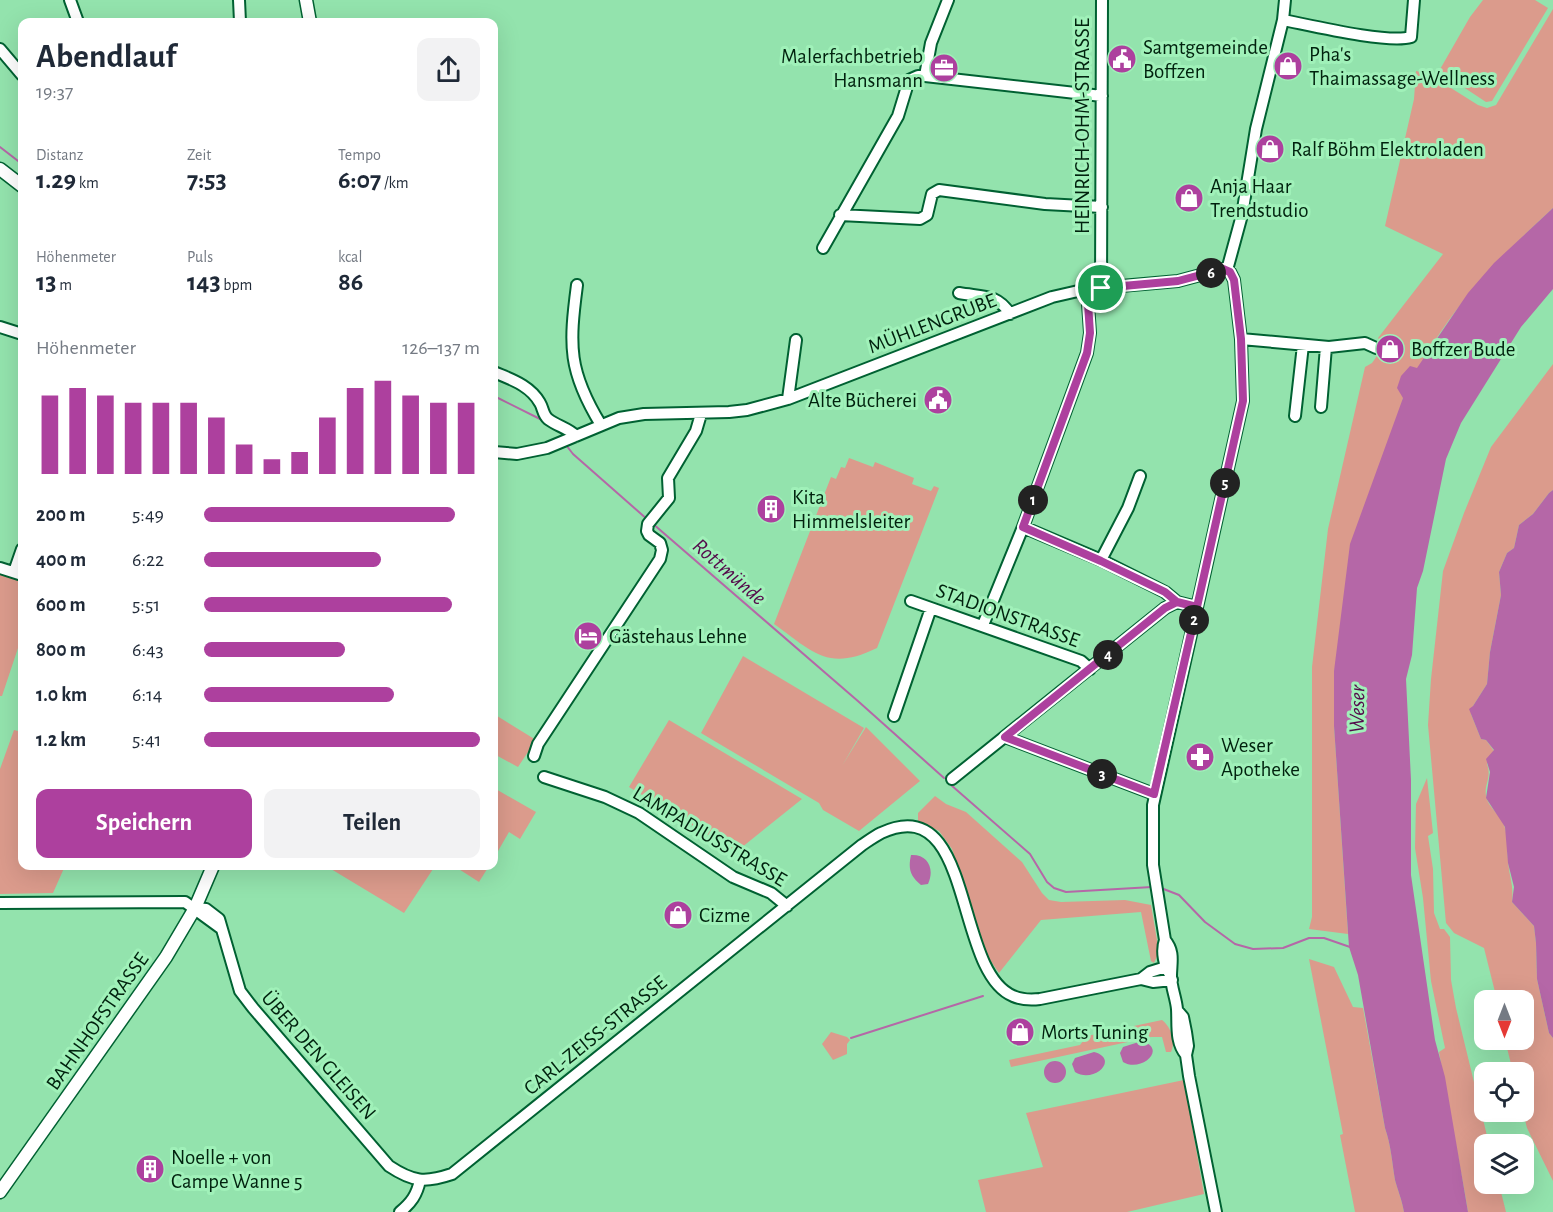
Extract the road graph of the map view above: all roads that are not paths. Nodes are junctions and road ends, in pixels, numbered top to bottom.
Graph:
1 (70, 0) edge
2 (239, 0) edge
3 (306, 0) edge
4 (948, 0) edge
5 (1102, 0) edge
6 (1285, 0) edge
7 (1414, 0) edge
8 (77, 18) edge
9 (240, 18) edge
10 (309, 18) edge
11 (1283, 20) junction
12 (0, 49) edge
13 (18, 70) edge
14 (925, 76) junction
15 (1102, 96) junction
16 (0, 169) edge
17 (18, 184) edge
18 (1101, 207) junction
19 (840, 215) junction
20 (823, 248) dead end
21 (1230, 273) junction
22 (577, 285) dead end
23 (1101, 288) junction
24 (1087, 289) junction
25 (959, 293) dead end
26 (1010, 314) junction
27 (0, 327) edge
28 (18, 333) edge
29 (1241, 339) junction
30 (796, 340) dead end
31 (1303, 345) junction
32 (1326, 347) junction
33 (1376, 348) dead end
34 (498, 374) edge
35 (788, 399) junction
36 (1321, 407) dead end
37 (701, 414) junction
38 (1295, 416) dead end
39 (601, 425) junction
40 (568, 440) junction
41 (498, 452) edge
42 (1140, 476) dead end
43 (1023, 527) junction
44 (1101, 561) junction
45 (0, 568) edge
46 (18, 574) edge
47 (911, 601) dead end
48 (1177, 602) junction
49 (1197, 607) junction
50 (931, 608) junction
51 (982, 625) junction
52 (1090, 669) junction
53 (894, 716) dead end
54 (1005, 737) junction
55 (534, 756) dead end
56 (544, 777) dead end
57 (952, 779) dead end
58 (1154, 794) junction
59 (211, 870) edge
60 (0, 903) edge
61 (787, 906) junction
62 (195, 908) junction
63 (1169, 974) junction
64 (420, 1180) junction
65 (0, 1192) edge
66 (400, 1212) edge
67 (1216, 1212) edge

1 - 8 street
2 - 9 street
3 - 10 main road
4 - 14 street
5 - 15 street, HEINRICH-OHM-STRASSE
6 - 11 street
7 - 11 street
11 - 21 street
12 - 13 street
14 - 15 street
14 - 19 street
15 - 18 street, HEINRICH-OHM-STRASSE
16 - 17 main road
18 - 19 street
18 - 23 street, HEINRICH-OHM-STRASSE
19 - 20 street
21 - 23 street, MÜHLENGRUBE
21 - 29 street
22 - 39 street
23 - 24 street, MÜHLENGRUBE
24 - 26 street, MÜHLENGRUBE
24 - 43 street
25 - 26 street
26 - 35 street, MÜHLENGRUBE
27 - 28 street
29 - 31 street
29 - 49 street
30 - 35 street
31 - 32 street
31 - 38 street
32 - 33 street
32 - 36 street
34 - 40 street
35 - 37 street, MÜHLENGRUBE
37 - 39 street, MÜHLENGRUBE
37 - 55 street
39 - 40 street, MÜHLENGRUBE
40 - 41 street, MÜHLENGRUBE
42 - 44 street
43 - 44 street
43 - 51 street
44 - 48 street
45 - 46 street
47 - 50 street, STADIONSTRASSE
48 - 49 street
48 - 52 street
49 - 58 street
50 - 51 street, STADIONSTRASSE
50 - 53 street
51 - 52 street, STADIONSTRASSE
52 - 54 street
54 - 57 street
54 - 58 street
56 - 61 street, LAMPADIUSSTRASSE
58 - 63 street
59 - 62 main road, BAHNHOFSTRASSE
60 - 62 street
61 - 63 street, CARL-ZEISS-STRASSE
61 - 64 street, CARL-ZEISS-STRASSE
62 - 64 street, ÜBER DEN GLEISEN
62 - 65 main road, BAHNHOFSTRASSE
63 - 67 street
64 - 66 street

